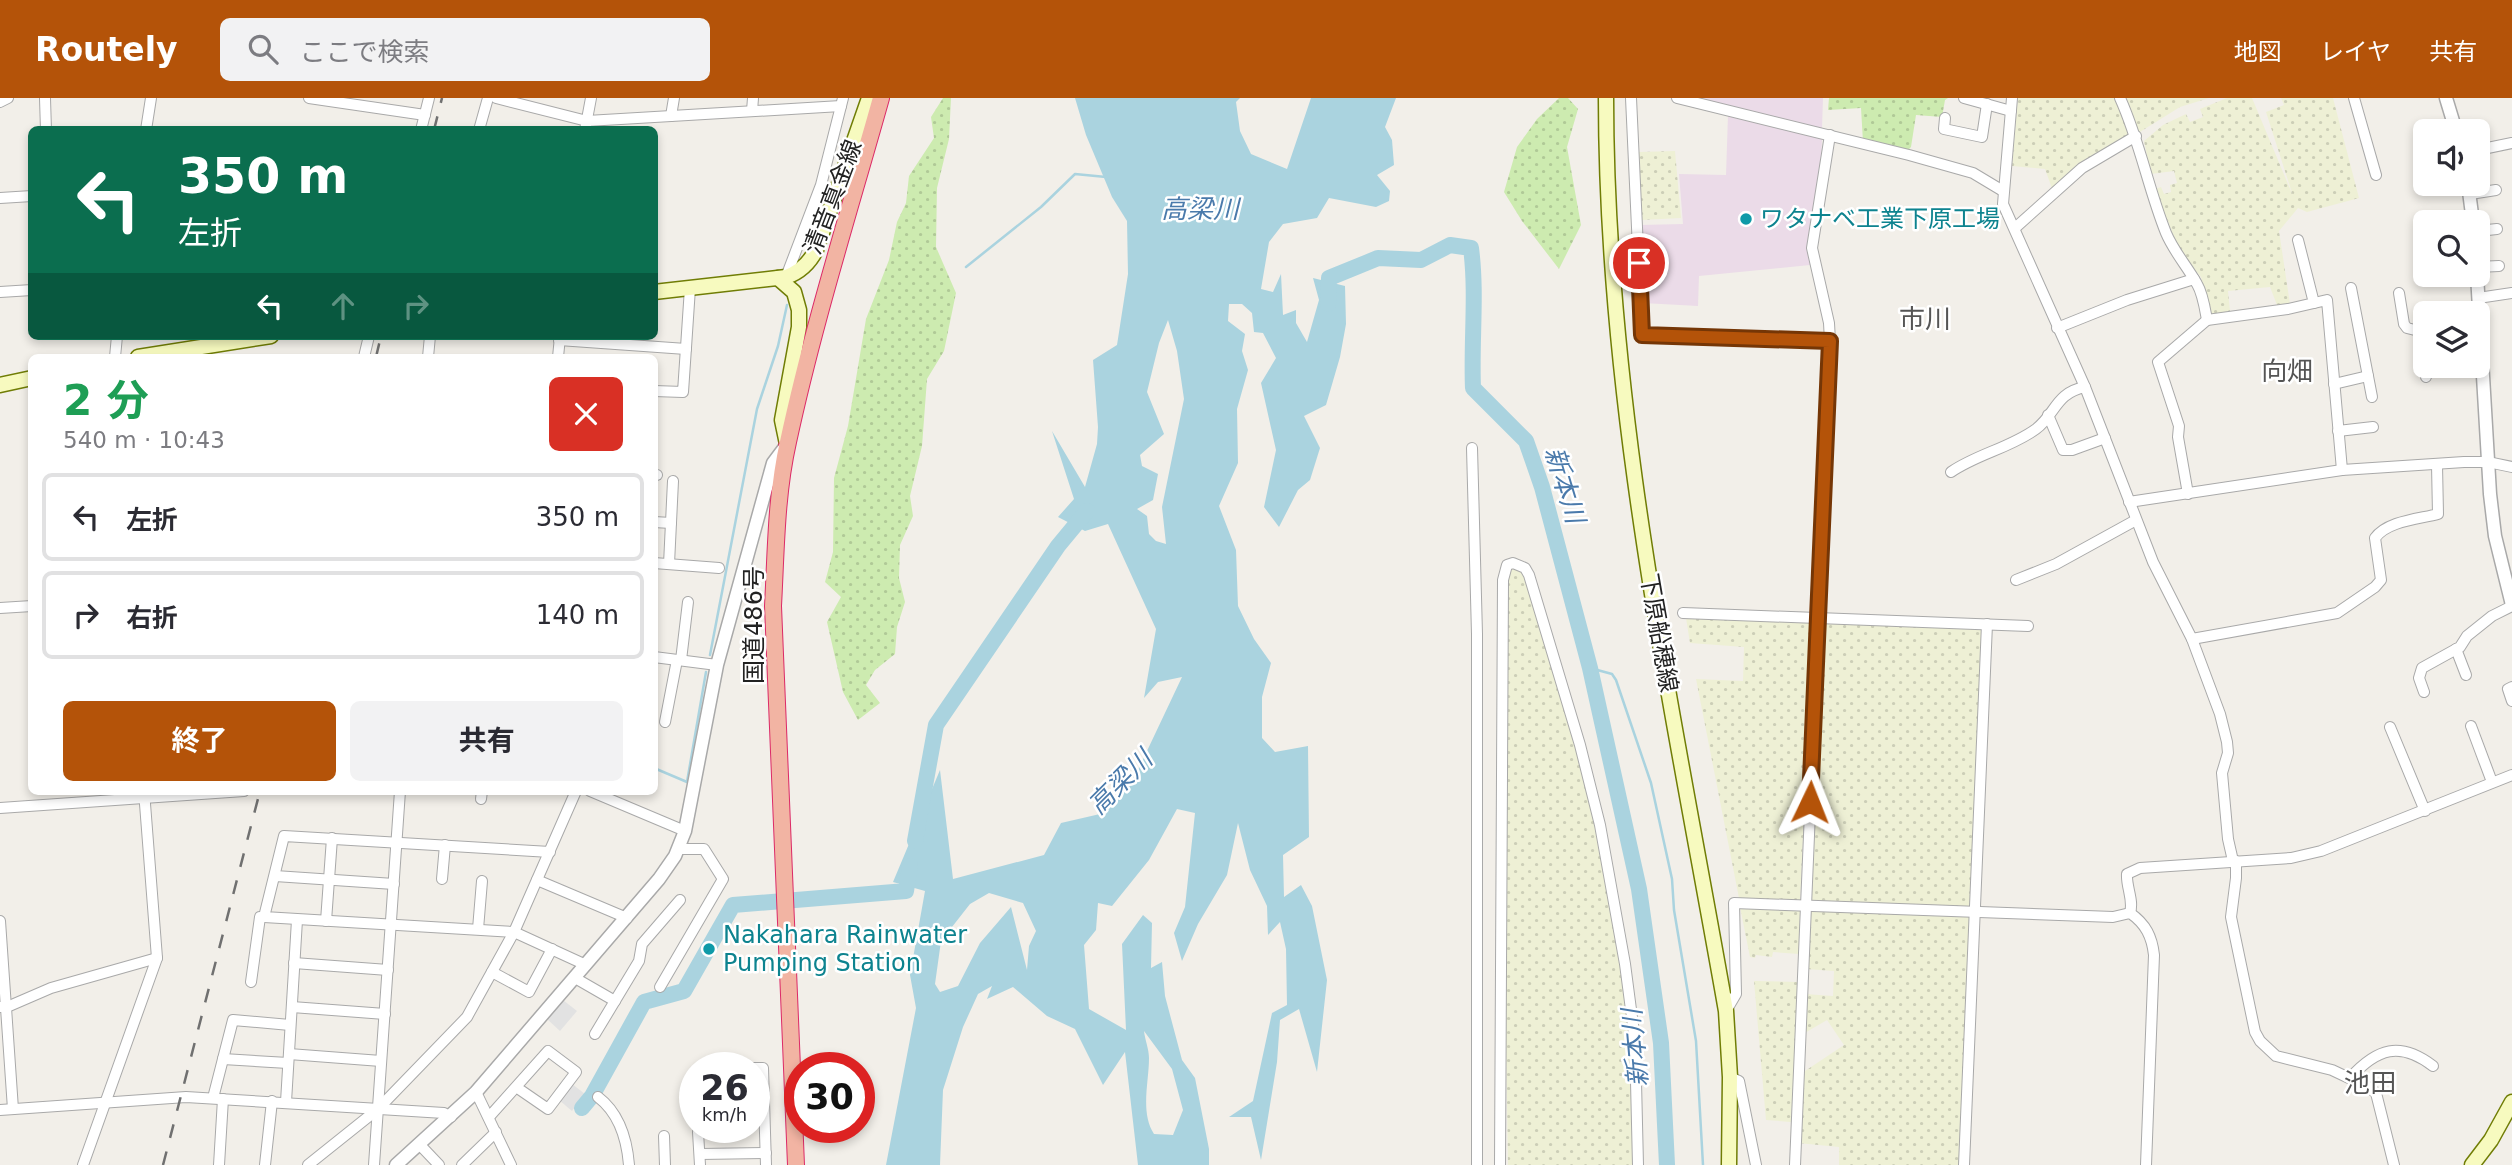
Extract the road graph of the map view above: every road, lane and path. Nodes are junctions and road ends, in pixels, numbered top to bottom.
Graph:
1 (8, 98) edge
2 (45, 98) edge
3 (151, 98) edge
4 (309, 98) edge
5 (429, 98) edge
6 (488, 98) edge
7 (496, 98) edge
8 (591, 98) edge
9 (674, 98) edge
10 (753, 98) edge
11 (869, 98) edge
12 (881, 98) edge
13 (1606, 98) edge
14 (1631, 98) edge
15 (1677, 98) edge
16 (1964, 98) edge
17 (2012, 98) edge
18 (2120, 98) edge
19 (2354, 98) edge
20 (2446, 98) edge
21 (0, 102) edge
22 (842, 102) edge
23 (1987, 104) junction
24 (752, 111) junction
25 (2011, 111) junction
26 (425, 115) junction
27 (671, 116) junction
28 (1945, 118) dead end
29 (2452, 119) edge
30 (586, 125) edge
31 (46, 126) edge
32 (147, 126) edge
33 (422, 126) edge
34 (480, 126) edge
35 (1830, 135) junction
36 (2136, 136) junction
37 (2512, 143) edge
38 (2490, 148) edge
39 (2376, 175) dead end
40 (2490, 190) edge
41 (2496, 190) dead end
42 (2003, 191) junction
43 (28, 196) edge
44 (0, 198) edge
45 (2015, 228) junction
46 (2497, 229) dead end
47 (2490, 230) edge
48 (2298, 240) dead end
49 (812, 258) junction
50 (2490, 266) edge
51 (2499, 266) dead end
52 (782, 278) junction
53 (2194, 279) junction
54 (2478, 287) edge
55 (690, 288) junction
56 (2351, 288) dead end
57 (28, 290) edge
58 (0, 292) edge
59 (658, 292) edge
60 (2399, 293) dead end
61 (2512, 293) edge
62 (2478, 298) junction
63 (2478, 301) edge
64 (798, 302) junction
65 (2314, 303) junction
66 (2207, 320) junction
67 (2057, 328) junction
68 (2413, 330) edge
69 (246, 340) edge
70 (583, 340) edge
71 (1827, 341) junction
72 (686, 349) junction
73 (157, 354) edge
74 (2368, 376) junction
75 (2483, 378) edge
76 (28, 379) edge
77 (2334, 384) junction
78 (0, 385) edge
79 (2085, 387) junction
80 (658, 391) edge
81 (2372, 397) dead end
82 (2048, 415) junction
83 (782, 420) junction
84 (2373, 426) dead end
85 (2338, 431) junction
86 (2105, 438) junction
87 (787, 444) junction
88 (1472, 448) dead end
89 (773, 463) junction
90 (2488, 463) junction
91 (2437, 465) junction
92 (2512, 467) edge
93 (2342, 470) junction
94 (1951, 472) dead end
95 (673, 481) dead end
96 (2188, 494) junction
97 (2129, 502) junction
98 (2136, 520) junction
99 (658, 522) edge
100 (671, 523) junction
101 (658, 563) edge
102 (669, 564) junction
103 (719, 568) dead end
104 (2016, 580) dead end
105 (688, 602) dead end
106 (2512, 604) edge
107 (28, 606) edge
108 (0, 608) edge
109 (1683, 613) dead end
110 (1815, 618) junction
111 (1987, 624) junction
112 (2028, 626) dead end
113 (2192, 639) junction
114 (2456, 649) junction
115 (658, 657) edge
116 (679, 660) junction
117 (717, 665) junction
118 (2466, 675) dead end
119 (2512, 687) edge
120 (2424, 692) dead end
121 (2512, 701) edge
122 (665, 722) dead end
123 (2471, 726) dead end
124 (2390, 727) dead end
125 (2512, 775) edge
126 (2492, 782) junction
127 (134, 795) edge
128 (144, 795) edge
129 (400, 795) edge
130 (574, 795) edge
131 (600, 795) edge
132 (0, 808) edge
133 (2425, 811) junction
134 (685, 831) junction
135 (332, 838) junction
136 (397, 841) junction
137 (445, 845) junction
138 (678, 849) junction
139 (550, 852) junction
140 (2234, 861) junction
141 (275, 876) junction
142 (442, 879) dead end
143 (329, 880) junction
144 (482, 881) dead end
145 (540, 882) junction
146 (394, 884) junction
147 (680, 900) dead end
148 (1805, 906) junction
149 (1976, 912) junction
150 (2130, 913) junction
151 (264, 917) junction
152 (627, 918) junction
153 (0, 920) edge
154 (297, 920) junction
155 (326, 921) junction
156 (391, 925) junction
157 (478, 929) junction
158 (517, 933) junction
159 (552, 949) junction
160 (157, 958) junction
161 (294, 963) junction
162 (586, 965) junction
163 (388, 970) junction
164 (494, 974) junction
165 (575, 978) junction
166 (251, 982) dead end
167 (660, 987) dead end
168 (615, 1001) junction
169 (3, 1007) edge
170 (292, 1007) junction
171 (1726, 1011) junction
172 (385, 1014) junction
173 (290, 1025) junction
174 (595, 1034) dead end
175 (223, 1059) junction
176 (288, 1059) junction
177 (381, 1061) junction
178 (2433, 1066) dead end
179 (1730, 1077) junction
180 (2350, 1078) junction
181 (516, 1087) junction
182 (476, 1092) junction
183 (598, 1097) dead end
184 (218, 1098) junction
185 (272, 1101) junction
186 (105, 1102) junction
187 (286, 1102) junction
188 (2512, 1102) edge
189 (13, 1109) junction
190 (378, 1109) junction
191 (0, 1110) edge
192 (451, 1117) junction
193 (489, 1117) junction
194 (496, 1132) junction
195 (664, 1136) dead end
196 (766, 1143) edge
197 (419, 1145) junction
198 (766, 1153) junction
199 (700, 1160) edge
200 (83, 1165) edge
201 (219, 1165) edge
202 (265, 1165) edge
203 (309, 1165) edge
204 (374, 1165) edge
205 (396, 1165) edge
206 (439, 1165) edge
207 (462, 1165) edge
208 (511, 1165) edge
209 (629, 1165) edge
210 (665, 1165) edge
211 (766, 1165) edge
212 (796, 1165) edge
213 (1477, 1165) edge
214 (1500, 1165) edge
215 (1638, 1165) edge
216 (1728, 1165) edge
217 (1756, 1165) edge
218 (1795, 1165) edge
219 (1964, 1165) edge
220 (2146, 1165) edge
221 (2395, 1165) edge
222 (2472, 1165) edge

1 - 21 street
2 - 31 street
3 - 32 street
4 - 26 street
5 - 26 street
6 - 34 street
7 - 30 street
8 - 30 street
9 - 27 street
10 - 24 street
11 - 49 main road, 清音真金線
12 - 87 highway, 国道486号
13 - 171 main road, 下原船穂線
14 - 71 street
15 - 35 street
16 - 23 street
17 - 25 street
18 - 36 street
19 - 39 street
20 - 29 street
22 - 24 street
22 - 52 street
23 - 25 street
23 - 28 street
24 - 27 street
25 - 42 street
26 - 33 street
27 - 30 street
35 - 42 street
35 - 71 street
36 - 45 street
36 - 53 street
37 - 38 street
40 - 41 street
42 - 45 street
43 - 44 street
45 - 67 street
46 - 47 street
48 - 65 street
49 - 52 main road, 清音真金線
49 - 64 main road
50 - 51 street
52 - 55 main road, 清音真金線
52 - 64 main road, 清音真金線
53 - 66 street
53 - 67 street
54 - 62 street
55 - 59 main road, 清音真金線
55 - 72 street
56 - 74 street
57 - 58 street
60 - 68 street
61 - 62 street
62 - 63 street
64 - 83 main road
65 - 66 street
65 - 77 street
66 - 96 street
67 - 79 street
69 - 73 main road
70 - 72 street
71 - 110 street
72 - 80 street
74 - 77 street
74 - 81 street
75 - 90 street
76 - 78 main road
77 - 85 street
79 - 82 street
79 - 86 street
82 - 86 street
82 - 94 street
83 - 87 main road
83 - 89 street
84 - 85 street
85 - 93 street
86 - 97 street
87 - 89 street
87 - 212 highway, 国道486号
88 - 213 street
89 - 117 street
90 - 91 street
90 - 92 street
90 - 106 street
91 - 93 street
91 - 113 street
93 - 96 street
95 - 100 street
96 - 97 street
97 - 98 street
98 - 104 street
98 - 113 street
99 - 100 street
100 - 102 street
101 - 102 street
102 - 103 street
105 - 116 street
106 - 114 street
107 - 108 street
109 - 110 street
110 - 111 street
110 - 148 street
111 - 112 street
111 - 149 street
113 - 140 street
114 - 118 street
114 - 120 street
115 - 116 street
116 - 117 street
116 - 122 street
117 - 134 street
119 - 121 street
123 - 126 street
124 - 133 street
125 - 126 street
126 - 133 street
127 - 132 street
128 - 160 street
129 - 136 street
130 - 139 street
131 - 134 street
133 - 140 street
134 - 138 street
135 - 136 street
135 - 141 street
135 - 143 street
136 - 137 street
136 - 146 street
137 - 139 street
137 - 142 street
138 - 152 street
138 - 167 street
139 - 145 street
140 - 150 street
140 - 180 street
141 - 143 street
141 - 151 street
143 - 146 street
143 - 155 street
144 - 157 street
145 - 152 street
145 - 158 street
146 - 156 street
147 - 168 street
148 - 149 street
148 - 171 street
148 - 218 street
149 - 150 street
149 - 219 street
150 - 220 street
151 - 154 street
151 - 166 street
152 - 162 street
153 - 169 street
154 - 155 street
154 - 161 street
155 - 156 street
156 - 157 street
156 - 163 street
157 - 158 street
158 - 159 street
158 - 164 street
159 - 162 street
159 - 164 street
160 - 169 street
160 - 186 street
161 - 163 street
161 - 170 street
162 - 165 street
163 - 172 street
164 - 190 street
165 - 168 street
165 - 182 street
168 - 174 street
169 - 189 street
170 - 172 street
170 - 173 street
171 - 179 main road, 下原船穂線
172 - 177 street
173 - 175 street
173 - 176 street
175 - 176 street
175 - 184 street
176 - 177 street
176 - 187 street
177 - 190 street
178 - 180 street
179 - 216 main road, 下原船穂線
179 - 217 street
180 - 221 street
181 - 181 street
181 - 193 street
182 - 192 street
182 - 193 street
183 - 209 street
184 - 185 street
184 - 186 street
184 - 201 street
185 - 187 street
185 - 202 street
186 - 189 street
186 - 200 street
187 - 190 street
188 - 222 main road
189 - 191 street
190 - 192 street
190 - 203 street
190 - 204 street
192 - 197 street
193 - 194 street
194 - 207 street
194 - 208 street
195 - 210 street
196 - 198 street
197 - 205 street
197 - 206 street
198 - 199 street
198 - 211 street
214 - 215 street

